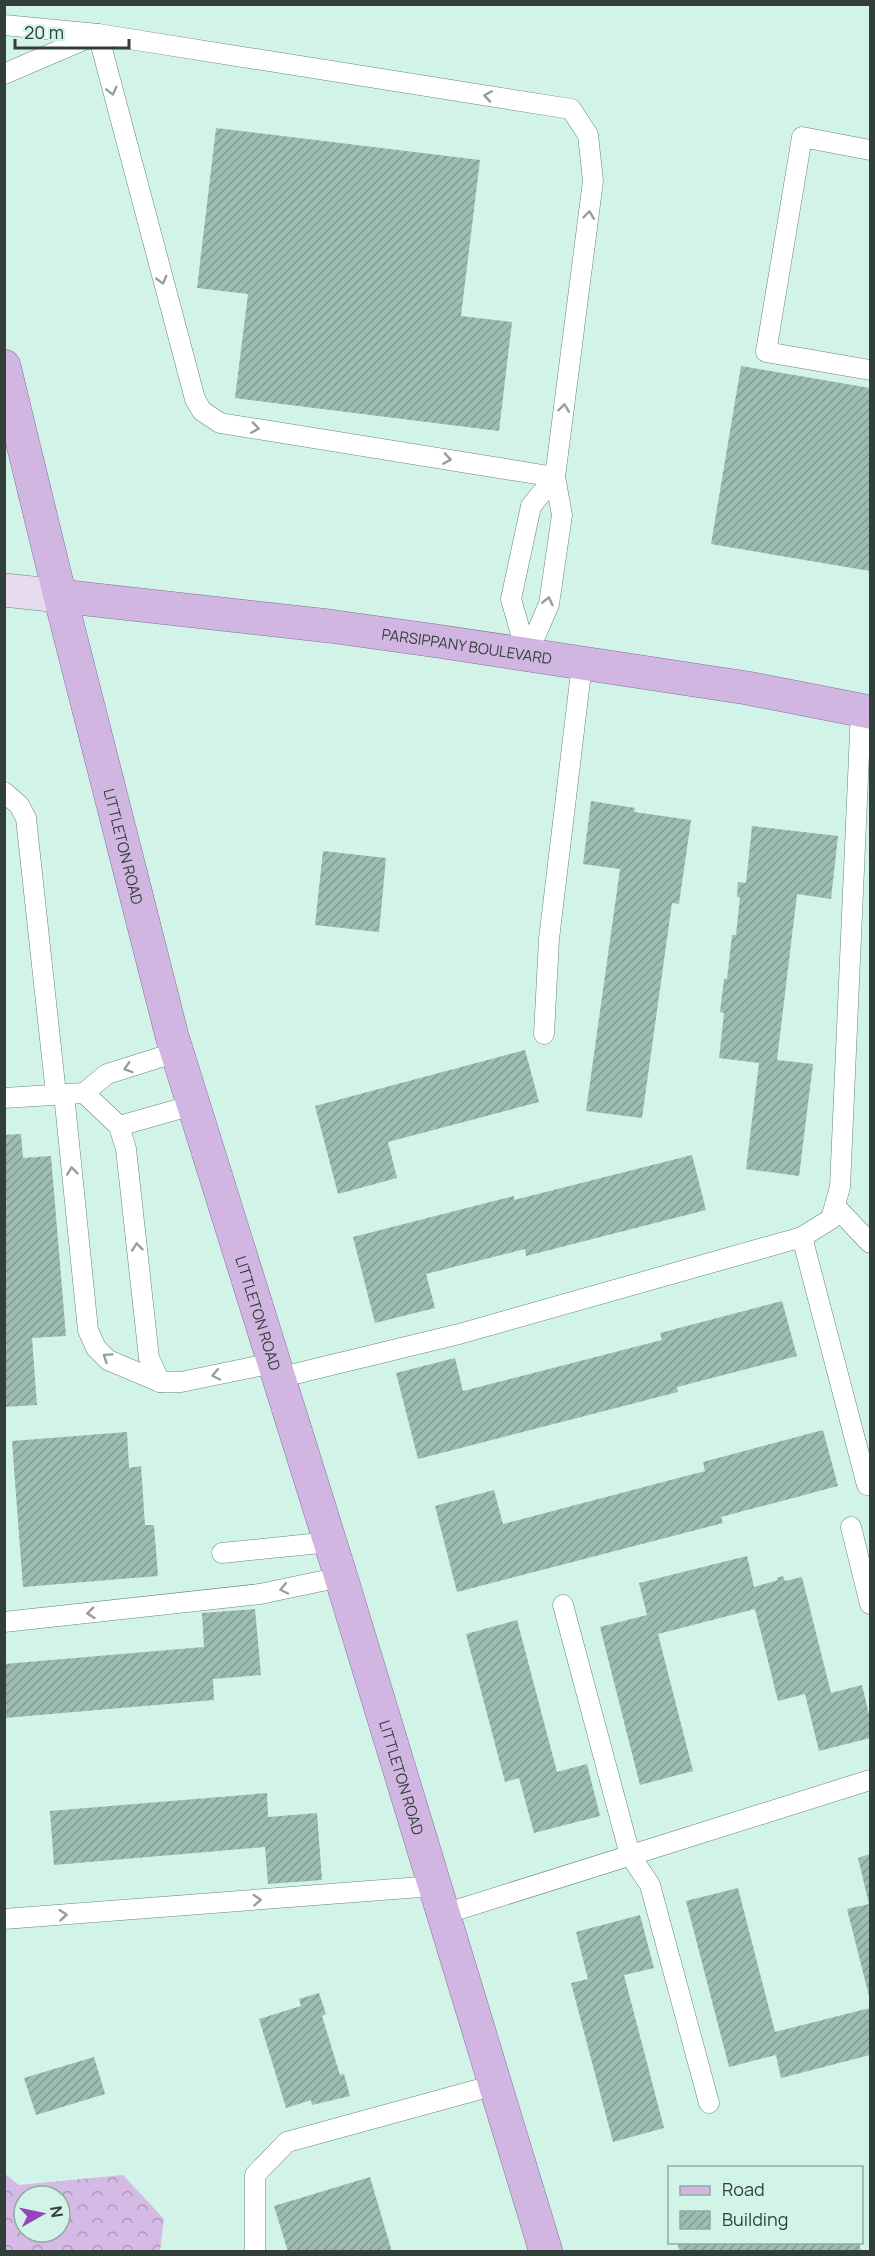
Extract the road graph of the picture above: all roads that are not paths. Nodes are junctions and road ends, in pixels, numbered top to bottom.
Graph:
1 (4, 26) edge
2 (98, 34) junction
3 (4, 74) edge
4 (870, 150) edge
5 (870, 370) edge
6 (7, 388) edge
7 (555, 477) junction
8 (4, 590) edge
9 (60, 596) junction
10 (527, 655) junction
11 (582, 664) junction
12 (866, 711) edge
13 (4, 792) edge
14 (544, 1034) dead end
15 (177, 1052) junction
16 (84, 1093) junction
17 (60, 1094) junction
18 (4, 1098) edge
19 (194, 1105) junction
20 (119, 1126) junction
21 (835, 1206) junction
22 (802, 1238) junction
23 (870, 1243) edge
24 (276, 1371) junction
25 (160, 1382) junction
26 (867, 1485) dead end
27 (851, 1527) dead end
28 (330, 1542) junction
29 (222, 1553) dead end
30 (341, 1577) junction
31 (870, 1604) edge
32 (563, 1605) dead end
33 (4, 1622) edge
34 (870, 1780) edge
35 (630, 1855) junction
36 (439, 1900) junction
37 (4, 1919) edge
38 (495, 2085) junction
39 (709, 2103) dead end
40 (255, 2252) edge
41 (546, 2252) edge

1 - 2 lane
2 - 3 lane
2 -> 7 lane
7 -> 2 lane
4 - 5 lane
6 - 9 main road, LITTLETON ROAD
10 -> 7 lane
7 - 10 lane
8 - 9 main road
9 - 10 main road, PARSIPPANY BOULEVARD
9 - 15 main road, LITTLETON ROAD
10 - 11 main road, PARSIPPANY BOULEVARD
11 - 12 main road, PARSIPPANY BOULEVARD
11 - 14 lane
12 - 21 lane
13 - 17 lane
15 -> 16 lane
15 - 19 main road, LITTLETON ROAD
16 - 17 lane
16 - 20 lane
17 - 18 lane
25 -> 17 lane
19 - 20 lane
19 - 24 main road, LITTLETON ROAD
25 -> 20 lane
21 - 22 lane
21 - 23 lane
22 - 24 lane
22 - 26 lane
24 -> 25 lane
24 - 28 main road, LITTLETON ROAD
27 - 31 lane
28 - 29 lane
28 - 30 main road, LITTLETON ROAD
30 -> 33 lane
30 - 36 main road, LITTLETON ROAD
32 - 35 lane
34 - 35 lane
35 - 36 lane
35 - 39 lane
37 -> 36 lane
36 - 38 main road, LITTLETON ROAD
38 - 40 lane
38 - 41 main road, LITTLETON ROAD

